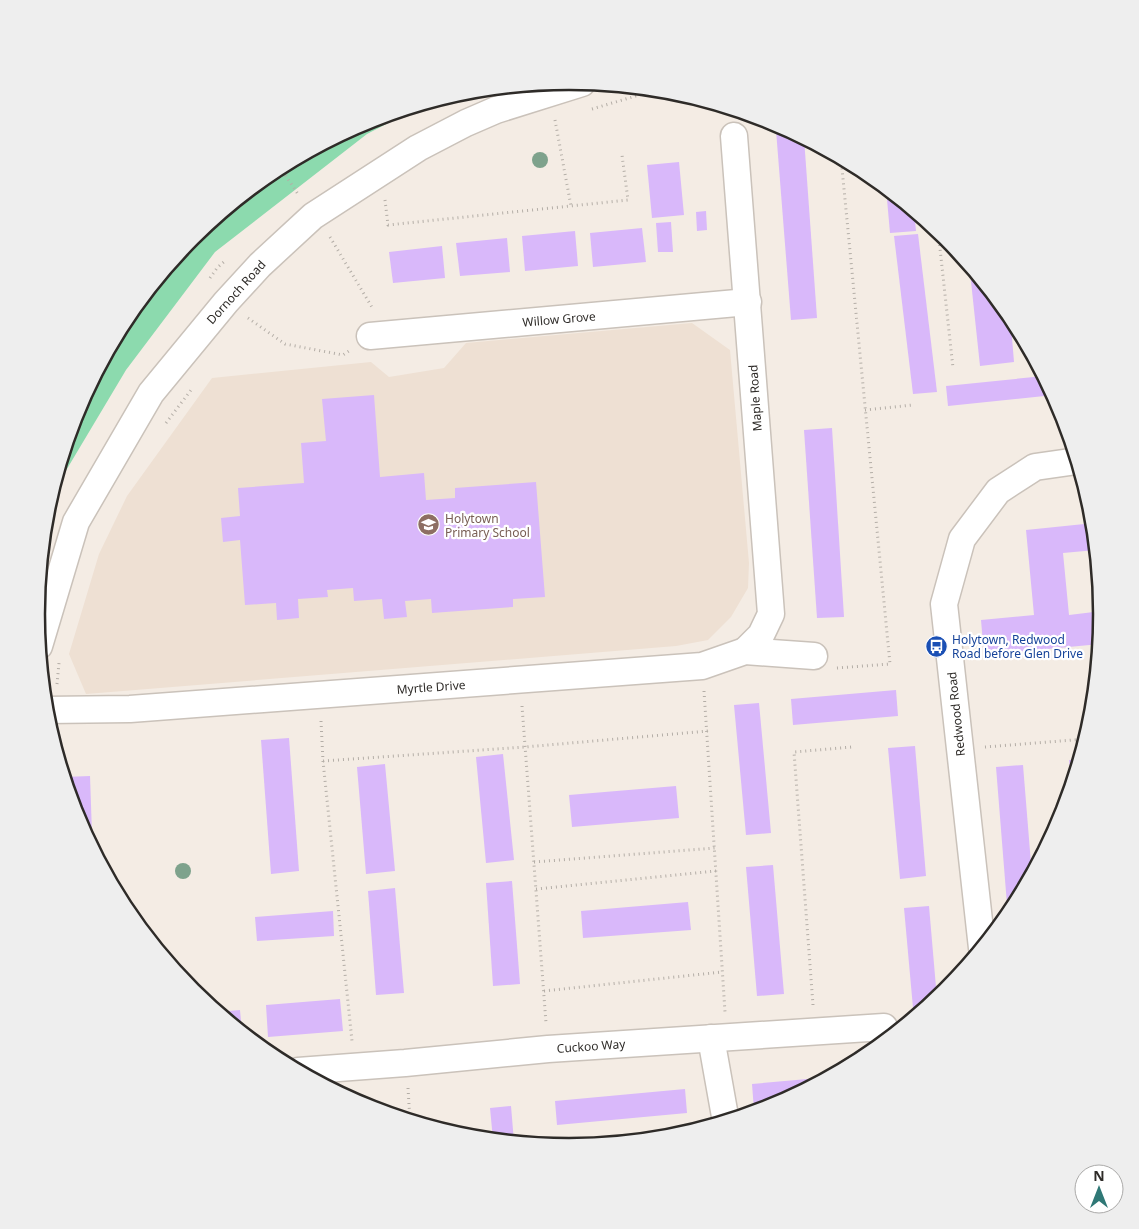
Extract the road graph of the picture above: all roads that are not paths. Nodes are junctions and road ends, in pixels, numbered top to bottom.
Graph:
1 (537, 91) edge
2 (492, 100) edge
3 (734, 136) dead end
4 (748, 302) junction
5 (370, 336) road end
6 (1071, 462) edge
7 (745, 650) junction
8 (49, 654) edge
9 (814, 656) road end
10 (54, 710) edge
11 (981, 940) edge
12 (884, 1027) dead end
13 (719, 1038) junction
14 (309, 1070) edge
15 (725, 1115) edge

1 - 2 street, Dornoch Road
2 - 8 street, Dornoch Road
3 - 4 street, Maple Road
4 - 5 street, Willow Grove
4 - 7 street, Maple Road
6 - 11 street, Redwood Road
7 - 9 street, Myrtle Drive
7 - 10 street, Myrtle Drive
12 - 13 street, Cuckoo Way
13 - 14 street, Cuckoo Way
13 - 15 street

